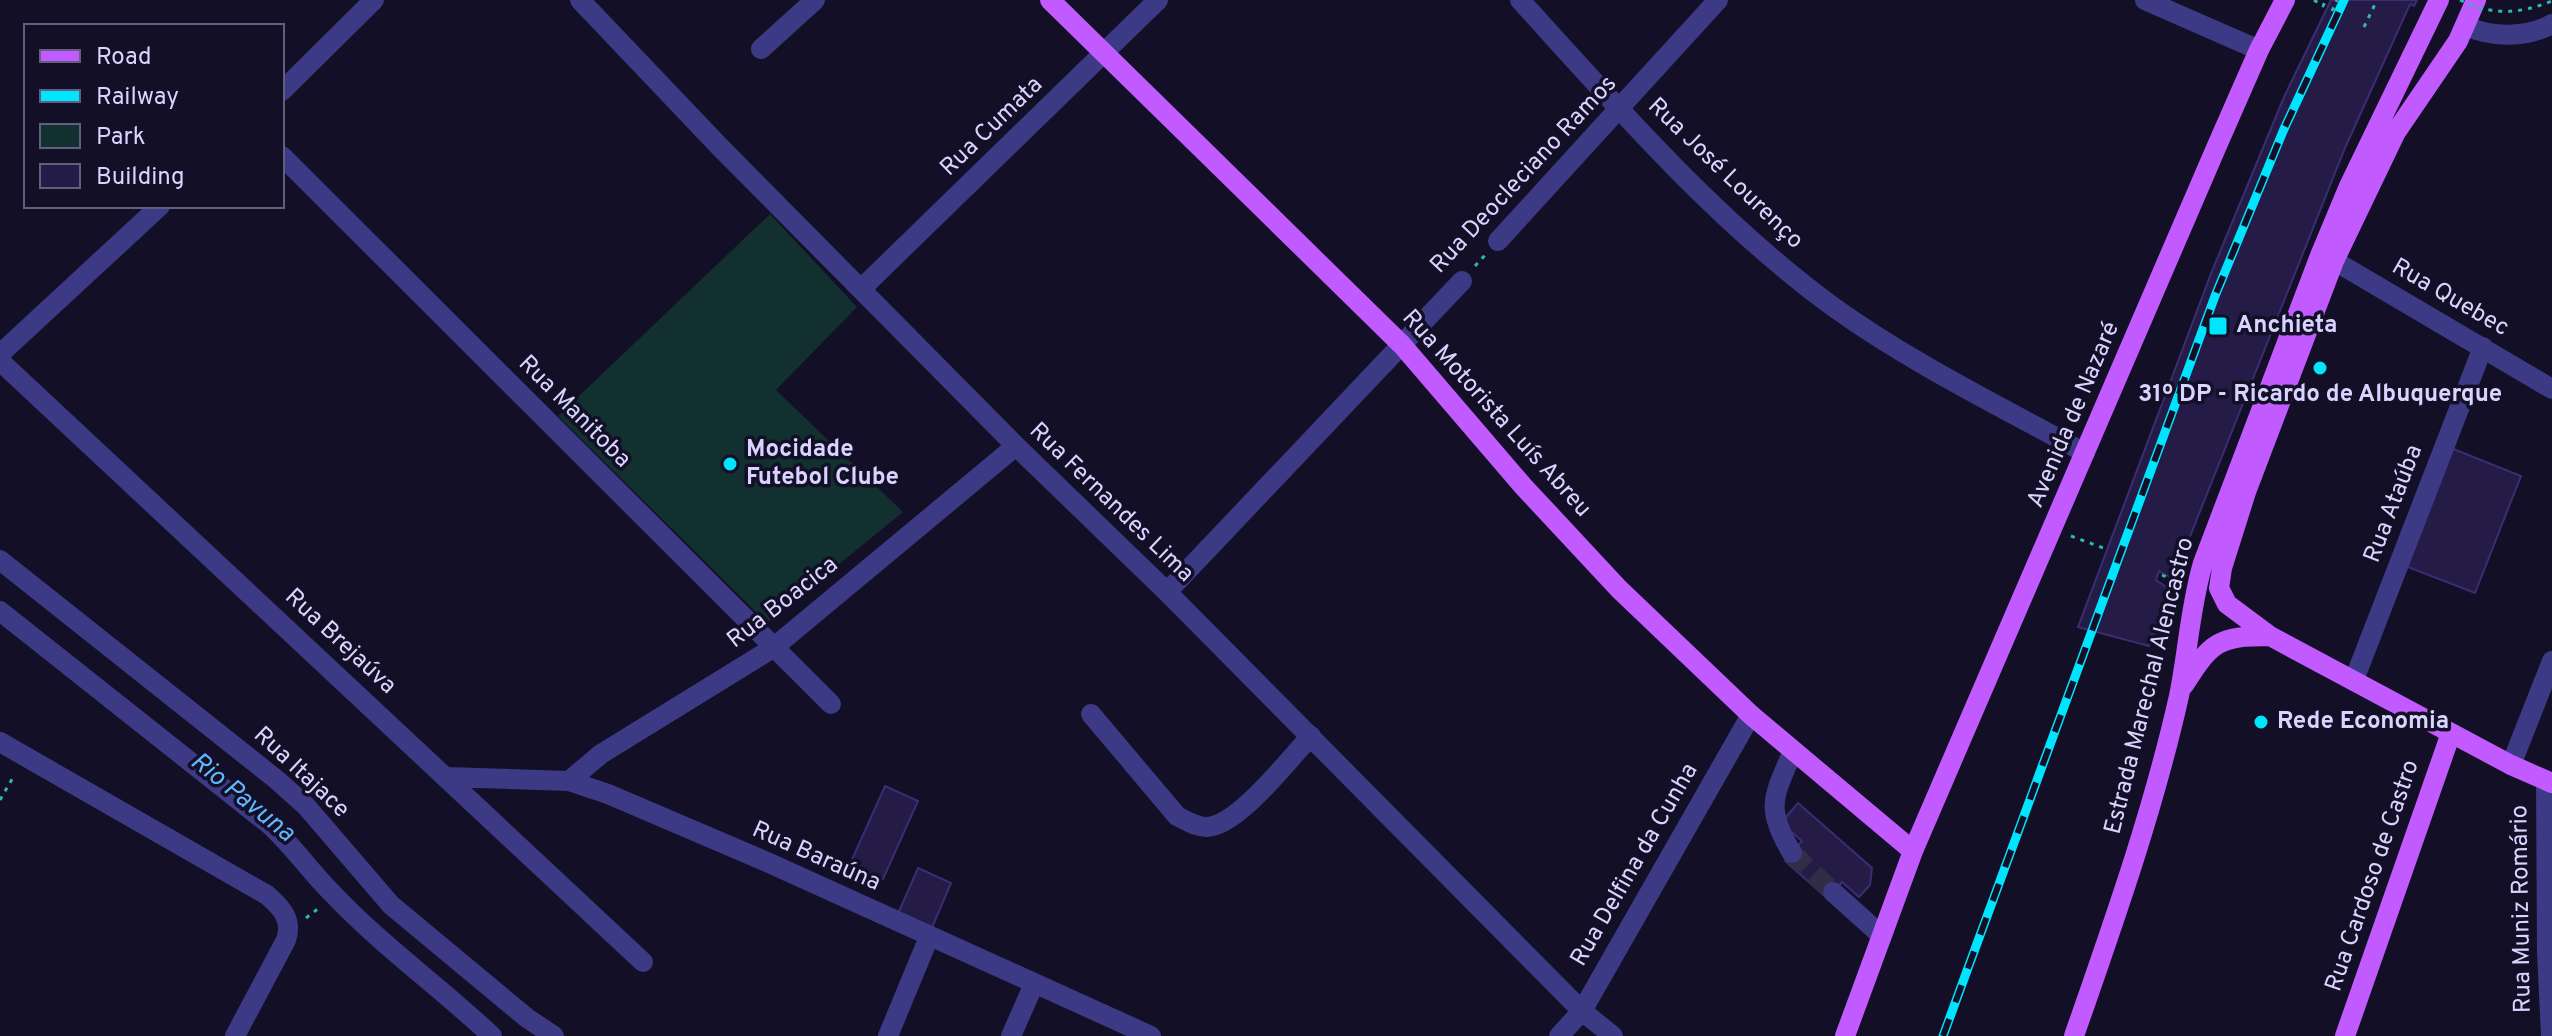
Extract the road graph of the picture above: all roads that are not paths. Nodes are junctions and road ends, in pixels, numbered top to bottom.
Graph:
1 (374, 0) edge
2 (580, 0) edge
3 (815, 0) edge
4 (1050, 0) edge
5 (1158, 0) edge
6 (1520, 0) edge
7 (1718, 0) edge
8 (2145, 0) edge
9 (2285, 0) edge
10 (2439, 0) edge
11 (2445, 0) edge
12 (2476, 0) edge
13 (2466, 26) junction
14 (2550, 26) edge
15 (761, 49) dead end
16 (2259, 50) junction
17 (1105, 54) junction
18 (284, 89) edge
19 (1620, 109) junction
20 (284, 158) edge
21 (158, 208) edge
22 (1498, 241) road end
23 (2328, 257) junction
24 (1462, 281) road end
25 (861, 289) junction
26 (1402, 345) junction
27 (2483, 347) junction
28 (0, 354) edge
29 (0, 361) edge
30 (2552, 389) edge
31 (1016, 446) junction
32 (2085, 453) junction
33 (0, 560) edge
34 (1167, 592) junction
35 (0, 611) edge
36 (2270, 636) junction
37 (773, 648) junction
38 (2552, 661) edge
39 (2354, 680) junction
40 (2180, 692) junction
41 (831, 704) dead end
42 (1091, 714) dead end
43 (1751, 715) junction
44 (2451, 733) junction
45 (1311, 736) junction
46 (0, 742) edge
47 (1793, 751) junction
48 (2511, 765) junction
49 (446, 777) junction
50 (569, 781) junction
51 (2549, 782) edge
52 (1913, 851) junction
53 (1792, 853) tunnel mouth
54 (1833, 892) tunnel mouth
55 (1882, 936) junction
56 (929, 937) junction
57 (643, 962) dead end
58 (1034, 984) junction
59 (1582, 1011) junction
60 (235, 1036) edge
61 (492, 1036) edge
62 (554, 1036) edge
63 (888, 1036) edge
64 (1011, 1036) edge
65 (1151, 1036) edge
66 (1559, 1036) edge
67 (1613, 1036) edge
68 (1845, 1036) edge
69 (2074, 1036) edge
70 (2345, 1036) edge
71 (2551, 1036) edge

1 - 18 street
2 - 25 street, Rua Fernandes Lima
3 - 15 street
4 - 17 main road, Rua Motorista Luís Abreu
5 - 17 street, Rua Cumata
6 - 19 street, Rua José Lourenço
7 - 19 street, Rua Deocleciano Ramos
8 - 16 street
9 - 16 main road, Avenida de Nazaré
10 - 23 main road, Estrada Marechal Alencastro
11 - 13 main road
12 - 13 main road, Estrada Marechal Alencastro
13 - 14 street
13 - 23 main road, Estrada Marechal Alencastro
16 - 32 main road, Avenida de Nazaré
17 - 25 street, Rua Cumata
17 - 26 main road, Rua Motorista Luís Abreu
19 - 22 street, Rua Deocleciano Ramos
19 - 32 street, Rua José Lourenço
20 - 37 street, Rua Manitoba
21 - 28 street
23 - 27 street, Rua Quebec
23 - 36 main road, Estrada Marechal Alencastro
23 - 40 main road, Estrada Marechal Alencastro
24 - 26 street, Rua Deocleciano Ramos
25 - 31 street, Rua Fernandes Lima
26 - 34 street, Rua Deocleciano Ramos
26 - 43 main road, Rua Motorista Luís Abreu
27 - 30 street, Rua Quebec
27 - 39 street, Rua Ataúba
29 - 49 street, Rua Brejaúva
31 - 34 street, Rua Fernandes Lima
31 - 37 street, Rua Boacica
32 - 52 main road, Avenida de Nazaré
33 - 62 street, Rua Itajace
34 - 45 street, Rua Fernandes Lima
35 - 61 street
36 - 39 main road, Estrada Marechal Alencastro
36 - 40 main road
37 - 41 street, Rua Manitoba
37 - 50 street, Rua Boacica
38 - 48 street
39 - 44 main road, Estrada Marechal Alencastro
40 - 69 main road, Estrada Marechal Alencastro
42 - 45 street
43 - 47 main road, Rua Motorista Luís Abreu
43 - 59 street, Rua Delfina da Cunha
44 - 48 main road, Estrada Marechal Alencastro
44 - 70 main road, Rua Cardoso de Castro
45 - 59 street, Rua Fernandes Lima
46 - 60 street
47 - 52 main road, Rua Motorista Luís Abreu
47 - 53 street
48 - 51 main road, Estrada Marechal Alencastro
49 - 50 street, Rua Baraúna
49 - 57 street, Rua Brejaúva
50 - 56 street, Rua Baraúna
51 - 71 street, Rua Muniz Romário
52 - 55 main road, Avenida de Nazaré
54 - 55 street
55 - 68 main road, Avenida de Nazaré
56 - 58 street, Rua Baraúna
56 - 63 street
58 - 64 street
58 - 65 street, Rua Baraúna
59 - 66 street, Rua Delfina da Cunha
59 - 67 street, Rua Fernandes Lima

